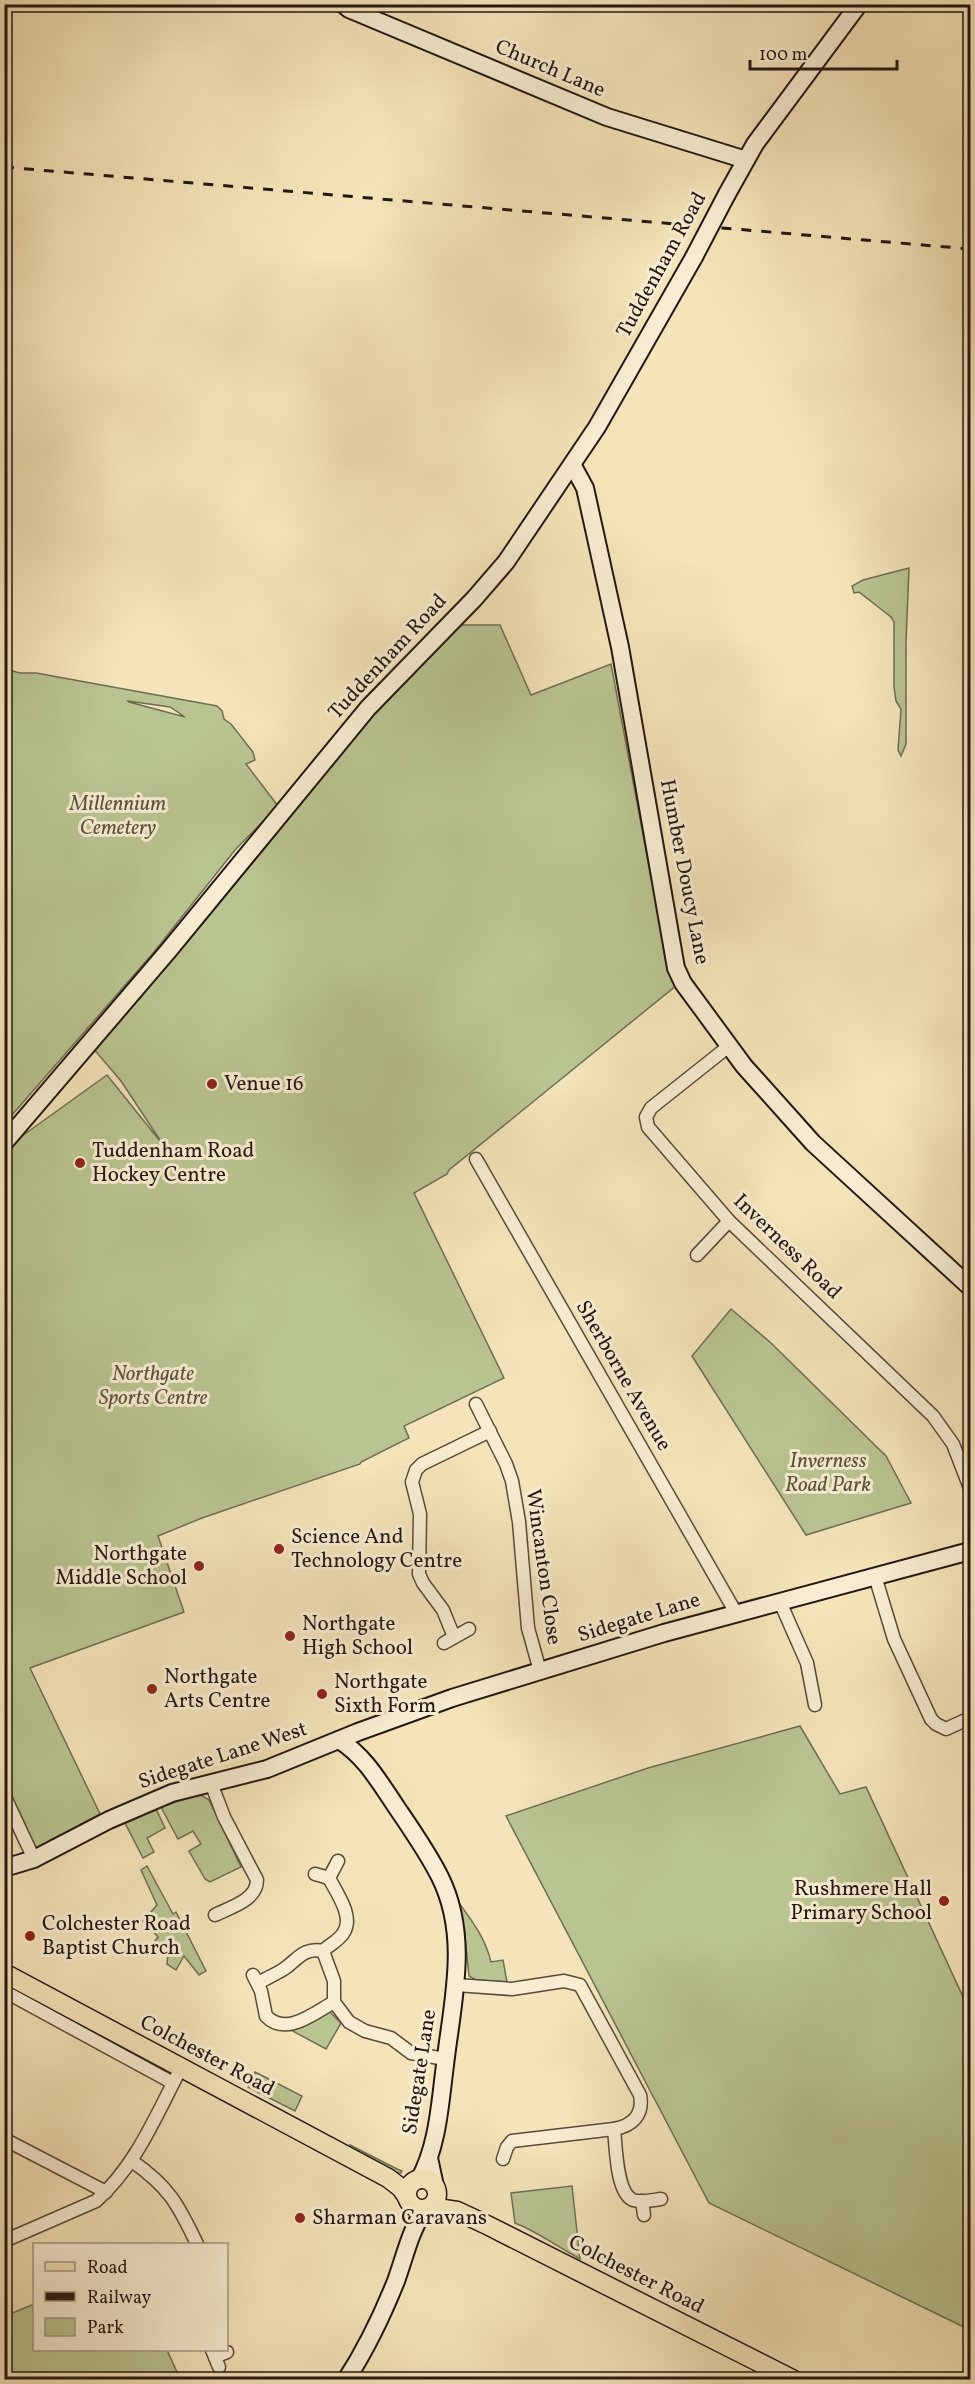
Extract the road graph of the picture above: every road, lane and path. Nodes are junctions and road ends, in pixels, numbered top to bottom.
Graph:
1 (343, 4) edge
2 (859, 4) edge
3 (746, 160) junction
4 (573, 466) junction
5 (729, 1046) junction
6 (4, 1143) edge
7 (476, 1159) dead end
8 (729, 1221) junction
9 (697, 1255) dead end
10 (970, 1287) edge
11 (476, 1404) dead end
12 (490, 1431) junction
13 (970, 1488) edge
14 (970, 1551) edge
15 (875, 1576) junction
16 (780, 1602) junction
17 (736, 1613) junction
18 (469, 1629) dead end
19 (540, 1671) junction
20 (815, 1705) dead end
21 (970, 1718) edge
22 (358, 1732) junction
23 (339, 1740) junction
24 (368, 1765) junction
25 (211, 1783) junction
26 (4, 1795) edge
27 (34, 1859) junction
28 (338, 1861) dead end
29 (4, 1868) edge
30 (315, 1874) dead end
31 (329, 1878) junction
32 (216, 1916) dead end
33 (323, 1952) junction
34 (4, 1973) edge
35 (456, 1985) junction
36 (4, 1991) edge
37 (334, 2002) junction
38 (445, 2059) junction
39 (177, 2075) junction
40 (614, 2129) junction
41 (4, 2139) edge
42 (503, 2159) dead end
43 (132, 2161) junction
44 (106, 2192) junction
45 (422, 2195) junction
46 (661, 2199) dead end
47 (642, 2201) junction
48 (644, 2215) dead end
49 (4, 2241) edge
50 (197, 2243) edge
51 (346, 2379) edge
52 (794, 2379) edge

1 - 3 street, Church Lane
2 - 3 street, Tuddenham Road
3 - 4 street, Tuddenham Road, bridge
4 - 5 street, Humber Doucy Lane
4 - 6 street, Tuddenham Road
5 - 8 street, Inverness Road
5 - 10 street, Humber Doucy Lane
7 - 17 street, Sherborne Avenue
8 - 9 street
8 - 13 street, Inverness Road
11 - 12 street, Wincanton Close
12 - 18 street
12 - 19 street, Wincanton Close
14 - 15 street, Sidegate Lane
15 - 16 street, Sidegate Lane
15 - 21 street
16 - 17 street, Sidegate Lane
16 - 20 street
17 - 19 street, Sidegate Lane
19 - 22 street, Sidegate Lane
22 - 23 street, Sidegate Lane West
22 - 24 street, Sidegate Lane
23 - 24 street, Sidegate Lane
23 - 25 street, Sidegate Lane West
24 - 35 street, Sidegate Lane
25 - 27 street, Sidegate Lane West
25 - 32 street
26 - 27 street
27 - 29 street, Sidegate Lane West
28 - 31 street
30 - 31 street
31 - 33 street
33 - 37 street
33 - 37 street
34 - 39 main road, Colchester Road
35 - 38 street, Sidegate Lane
35 - 40 street
36 - 39 street, Colchester Road
37 - 38 street
38 - 45 street, Sidegate Lane
39 - 43 street
39 - 45 main road, Colchester Road
40 - 42 street
40 - 47 street
41 - 44 street
43 - 44 street
43 - 50 street
44 - 49 street
45 - 51 street, Sidegate Lane
45 - 52 main road, Colchester Road
46 - 47 street
47 - 48 street

